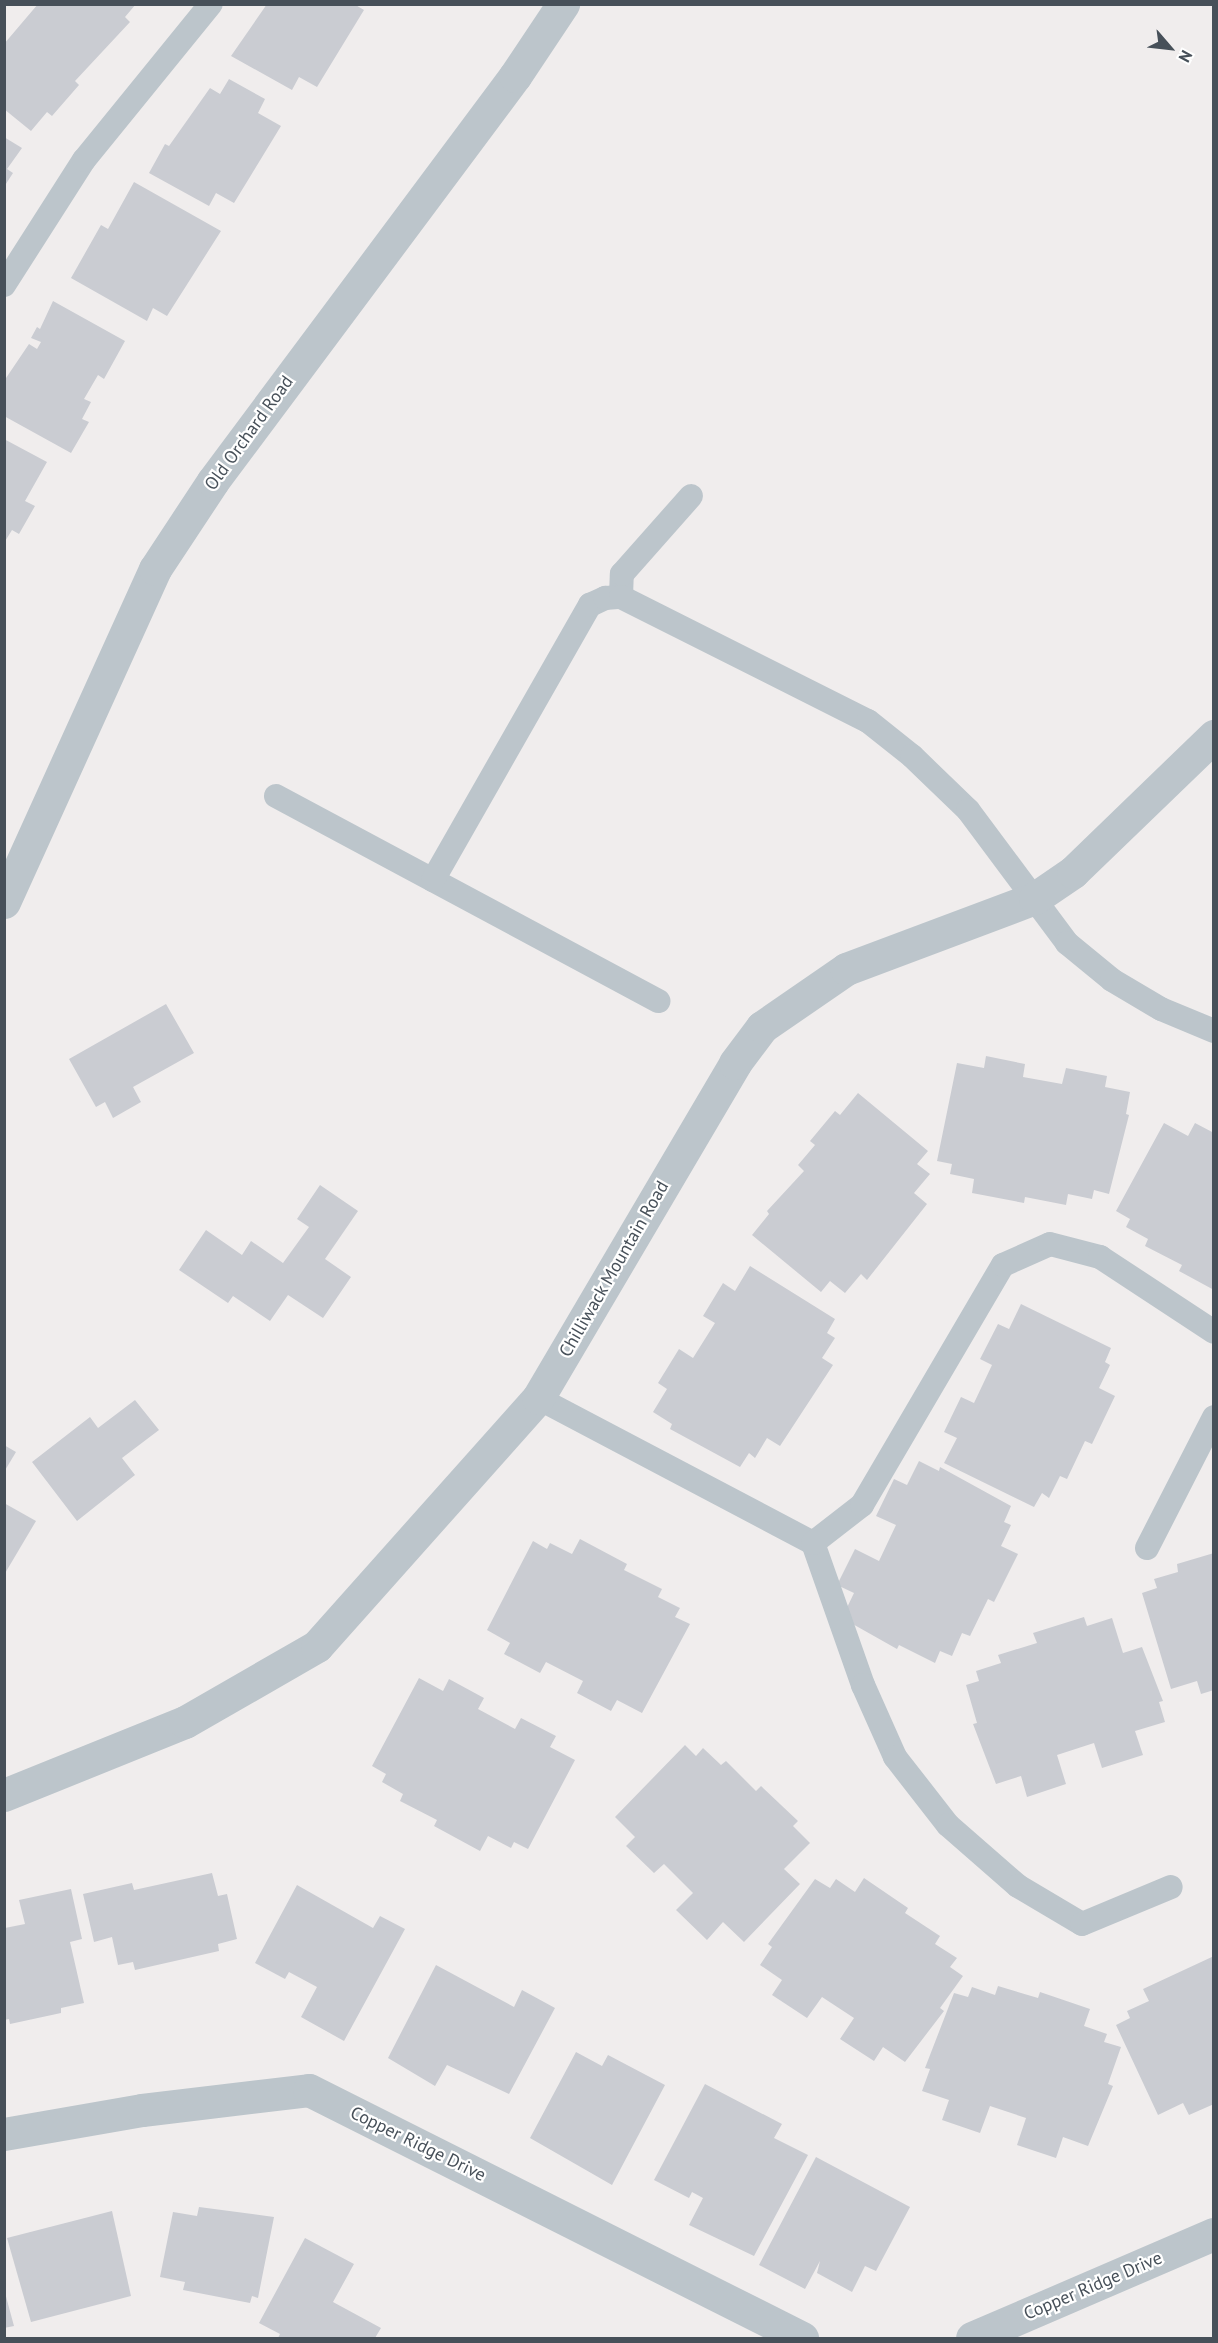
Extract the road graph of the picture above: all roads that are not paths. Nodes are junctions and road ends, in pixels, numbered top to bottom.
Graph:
1 (211, 4) edge
2 (563, 4) edge
3 (4, 285) edge
4 (691, 496) dead end
5 (621, 597) junction
6 (1214, 736) edge
7 (276, 796) dead end
8 (434, 880) junction
9 (1035, 898) junction
10 (4, 902) edge
11 (658, 1001) dead end
12 (1214, 1031) edge
13 (1214, 1332) edge
14 (538, 1398) junction
15 (1214, 1417) edge
16 (813, 1543) junction
17 (1147, 1548) dead end
18 (4, 1795) edge
19 (1171, 1887) dead end
20 (4, 2134) edge
21 (1214, 2234) edge
22 (802, 2338) edge
23 (972, 2338) edge

1 - 3 lane
2 - 10 street, Old Orchard Road
4 - 5 lane
5 - 8 lane
5 - 9 lane
6 - 9 street, Chilliwack Mountain Road
7 - 8 lane
8 - 11 lane
9 - 12 lane
9 - 14 street, Chilliwack Mountain Road
13 - 16 lane
14 - 16 lane
14 - 18 street, Chilliwack Mountain Road
15 - 17 lane
16 - 19 lane
20 - 22 street, Copper Ridge Drive
21 - 23 street, Copper Ridge Drive

